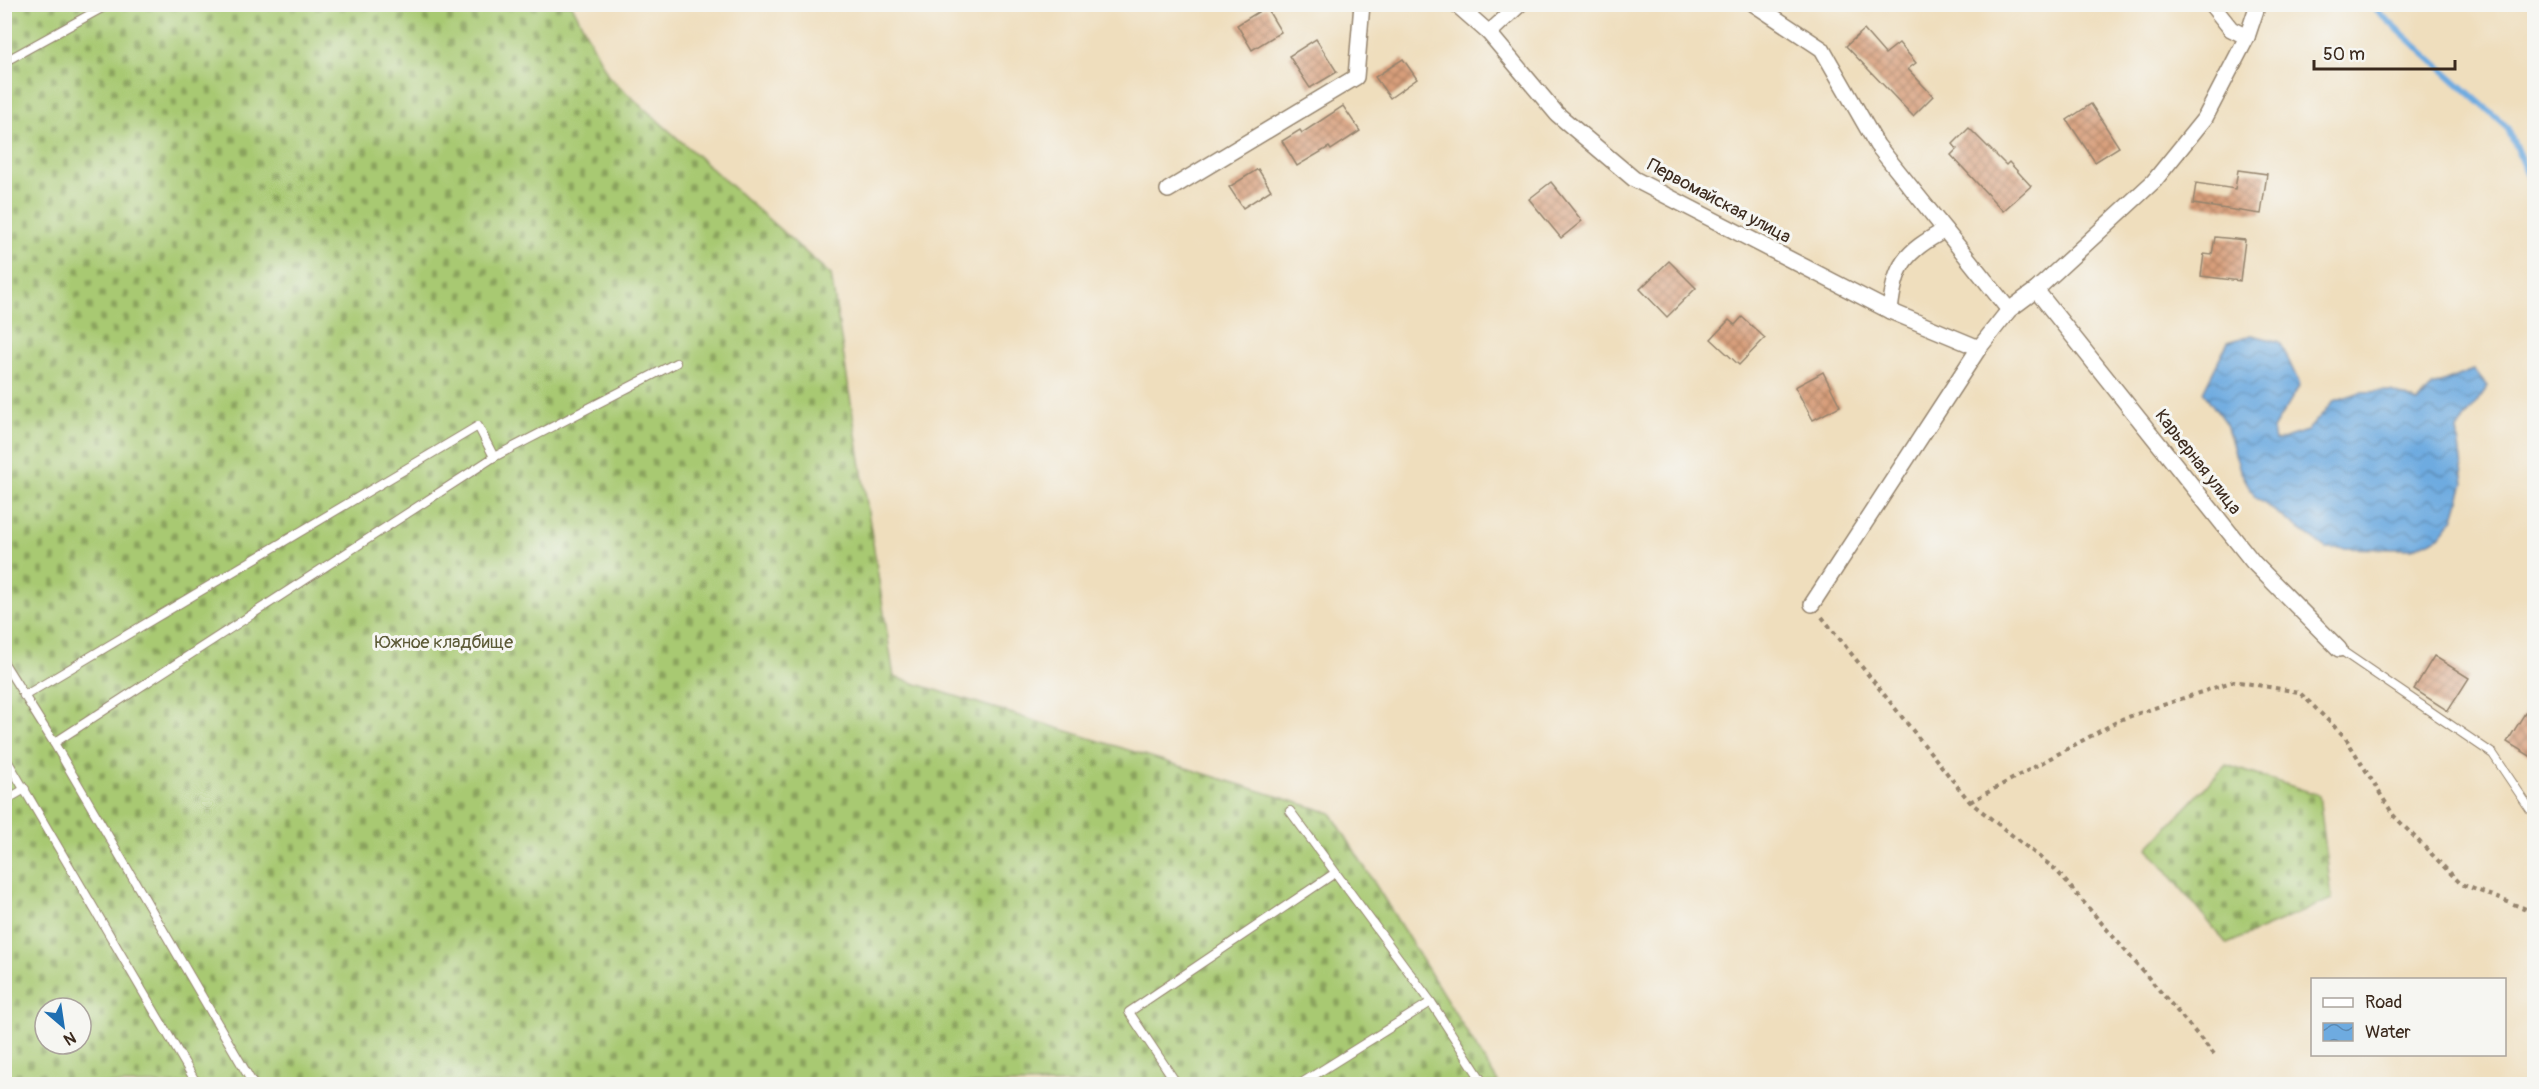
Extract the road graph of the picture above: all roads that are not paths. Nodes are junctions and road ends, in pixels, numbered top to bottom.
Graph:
1 (109, 4) edge
2 (1362, 4) edge
3 (1456, 4) edge
4 (1520, 4) edge
5 (1754, 4) edge
6 (2211, 4) edge
7 (2258, 4) edge
8 (1489, 33) junction
9 (2247, 37) junction
10 (4, 62) edge
11 (1168, 190) dead end
12 (1945, 230) junction
13 (2036, 290) junction
14 (2010, 310) junction
15 (1890, 311) junction
16 (1979, 348) junction
17 (676, 363) dead end
18 (494, 457) junction
19 (1812, 604) road end
20 (2338, 649) joint
21 (4, 663) edge
22 (24, 696) junction
23 (54, 743) junction
24 (4, 754) edge
25 (25, 789) junction
26 (4, 801) edge
27 (1290, 812) dead end
28 (2535, 812) edge
29 (1335, 873) junction
30 (1431, 1002) junction
31 (1483, 1082) edge
32 (197, 1084) edge
33 (253, 1084) edge
34 (1177, 1084) edge
35 (1300, 1084) edge
36 (1472, 1084) edge

1 - 10 lane
2 - 11 street
3 - 8 street, Первомайская улица
4 - 8 street
5 - 12 street
6 - 9 street
7 - 9 street
8 - 15 street, Первомайская улица
9 - 13 street
12 - 14 street
12 - 15 street
13 - 14 street
13 - 20 street, Карьерная улица
14 - 16 street
15 - 16 street, Первомайская улица
16 - 19 street
17 - 18 lane
18 - 22 lane
18 - 23 lane
20 - 28 lane
21 - 22 lane
22 - 23 lane
23 - 33 lane
24 - 25 lane
25 - 26 lane
25 - 32 lane
27 - 29 lane
29 - 30 lane
29 - 34 lane
30 - 31 lane
30 - 35 lane
31 - 36 lane

